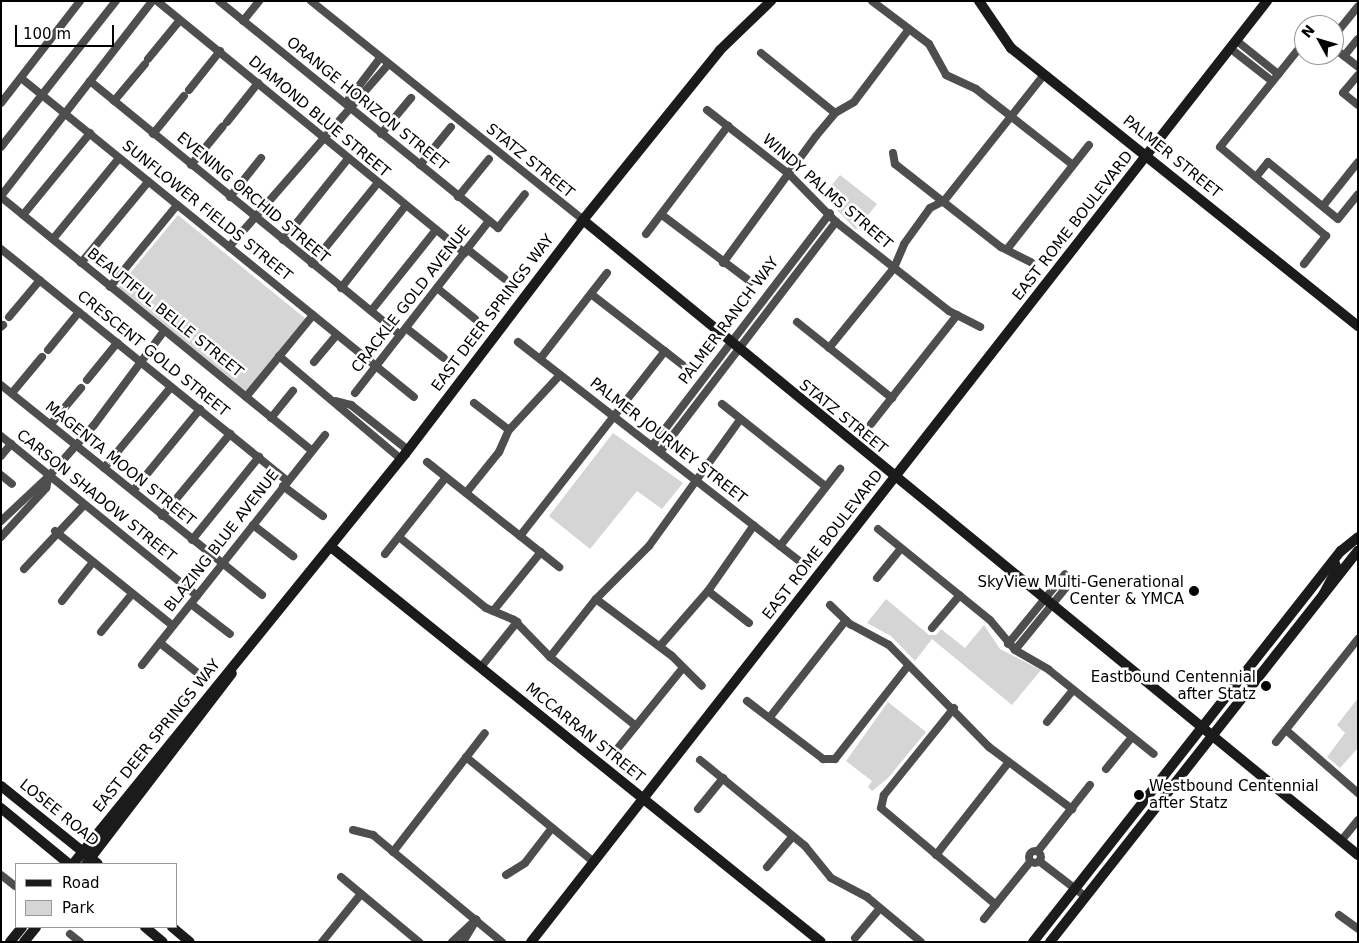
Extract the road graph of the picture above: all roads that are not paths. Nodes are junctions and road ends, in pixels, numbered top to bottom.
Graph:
1 (80, 1) edge
2 (116, 1) edge
3 (152, 1) edge
4 (157, 1) edge
5 (219, 1) edge
6 (259, 1) edge
7 (312, 1) edge
8 (771, 1) edge
9 (872, 1) edge
10 (979, 1) edge
11 (1267, 1) edge
12 (1358, 6) edge
13 (180, 20) junction
14 (243, 21) junction
15 (1344, 24) edge
16 (909, 30) junction
17 (1358, 39) edge
18 (1234, 45) junction
19 (220, 52) junction
20 (761, 52) dead end
21 (1294, 54) edge
22 (1344, 56) joint
23 (380, 58) junction
24 (388, 64) junction
25 (1358, 67) edge
26 (1278, 74) junction
27 (1044, 75) junction
28 (1358, 75) edge
29 (21, 78) junction
30 (90, 81) junction
31 (1272, 81) junction
32 (258, 83) junction
33 (42, 95) junction
34 (411, 98) dead end
35 (114, 101) junction
36 (1, 103) edge
37 (1358, 105) edge
38 (349, 108) junction
39 (707, 110) dead end
40 (65, 114) junction
41 (835, 114) junction
42 (1011, 116) junction
43 (728, 126) junction
44 (451, 127) dead end
45 (90, 133) junction
46 (153, 134) junction
47 (381, 134) junction
48 (324, 138) junction
49 (1089, 145) dead end
50 (1, 147) edge
51 (893, 153) dead end
52 (1147, 156) junction
53 (119, 158) junction
54 (261, 158) dead end
55 (348, 159) junction
56 (489, 159) dead end
57 (1358, 162) edge
58 (191, 165) junction
59 (1073, 165) junction
60 (420, 166) junction
61 (789, 174) junction
62 (1256, 177) junction
63 (148, 182) junction
64 (377, 184) junction
65 (525, 194) dead end
66 (1358, 194) edge
67 (458, 196) junction
68 (1, 197) edge
69 (230, 197) junction
70 (944, 201) junction
71 (177, 206) junction
72 (406, 206) junction
73 (1323, 206) junction
74 (830, 213) junction
75 (23, 215) junction
76 (662, 215) junction
77 (255, 216) junction
78 (583, 220) junction
79 (489, 221) junction
80 (836, 222) junction
81 (436, 230) junction
82 (646, 234) dead end
83 (52, 239) junction
84 (283, 240) junction
85 (229, 247) junction
86 (1008, 248) junction
87 (1, 249) edge
88 (466, 251) junction
89 (1031, 262) dead end
90 (81, 263) junction
91 (723, 263) junction
92 (312, 264) junction
93 (1304, 264) dead end
94 (894, 268) junction
95 (606, 273) dead end
96 (505, 279) dead end
97 (40, 280) junction
98 (750, 282) dead end
99 (110, 287) junction
100 (340, 288) junction
101 (437, 288) junction
102 (591, 294) junction
103 (370, 311) junction
104 (79, 312) junction
105 (957, 314) junction
106 (312, 315) junction
107 (9, 317) dead end
108 (475, 318) dead end
109 (797, 322) dead end
110 (1358, 326) edge
111 (980, 327) dead end
112 (406, 328) junction
113 (164, 331) junction
114 (337, 335) junction
115 (400, 335) junction
116 (518, 342) dead end
117 (117, 343) junction
118 (728, 343) junction
119 (829, 348) junction
120 (48, 350) dead end
121 (736, 350) junction
122 (665, 351) junction
123 (279, 356) junction
124 (42, 357) dead end
125 (444, 358) dead end
126 (540, 359) junction
127 (141, 362) junction
128 (314, 362) dead end
129 (376, 366) junction
130 (685, 367) dead end
131 (560, 375) junction
132 (86, 380) dead end
133 (1, 385) edge
134 (171, 386) junction
135 (81, 388) dead end
136 (293, 391) dead end
137 (12, 393) junction
138 (355, 393) dead end
139 (246, 397) junction
140 (414, 397) dead end
141 (892, 398) junction
142 (336, 402) junction
143 (474, 403) dead end
144 (722, 404) dead end
145 (200, 410) junction
146 (613, 416) junction
147 (271, 418) junction
148 (740, 420) junction
149 (51, 424) junction
150 (870, 424) dead end
151 (509, 430) junction
152 (230, 434) junction
153 (325, 435) dead end
154 (1, 436) edge
155 (11, 444) junction
156 (75, 445) junction
157 (652, 446) junction
158 (311, 450) junction
159 (408, 450) junction
160 (660, 452) junction
161 (1, 456) edge
162 (258, 457) junction
163 (402, 458) junction
164 (426, 462) dead end
165 (104, 468) junction
166 (840, 469) dead end
167 (1, 475) edge
168 (49, 476) junction
169 (446, 477) junction
170 (894, 478) junction
171 (695, 480) junction
172 (285, 483) junction
173 (12, 484) dead end
174 (825, 486) junction
175 (133, 492) junction
176 (466, 493) junction
177 (84, 505) junction
178 (162, 516) junction
179 (322, 516) dead end
180 (1, 521) edge
181 (253, 525) junction
182 (754, 525) junction
183 (878, 529) dead end
184 (55, 531) junction
185 (520, 536) junction
186 (399, 537) junction
187 (1358, 537) edge
188 (1, 538) edge
189 (192, 540) junction
190 (780, 546) junction
191 (331, 547) junction
192 (901, 548) junction
193 (1358, 550) edge
194 (541, 552) junction
195 (385, 554) dead end
196 (293, 556) dead end
197 (1334, 560) junction
198 (93, 562) junction
199 (801, 562) dead end
200 (222, 564) junction
201 (559, 567) dead end
202 (24, 569) dead end
203 (1065, 574) dead end
204 (877, 578) dead end
205 (1073, 580) dead end
206 (708, 592) junction
207 (132, 594) junction
208 (262, 595) dead end
209 (197, 596) junction
210 (960, 596) junction
211 (596, 599) junction
212 (1322, 599) junction
213 (62, 601) dead end
214 (1047, 603) junction
215 (191, 604) junction
216 (830, 605) dead end
217 (493, 611) junction
218 (846, 620) junction
219 (517, 622) junction
220 (748, 623) dead end
221 (173, 626) junction
222 (932, 628) dead end
223 (101, 632) dead end
224 (230, 634) dead end
225 (1358, 639) edge
226 (160, 643) junction
227 (1008, 644) junction
228 (660, 646) junction
229 (1015, 650) junction
230 (247, 651) junction
231 (550, 657) junction
232 (142, 665) dead end
233 (908, 666) junction
234 (481, 667) junction
235 (682, 669) junction
236 (199, 674) dead end
237 (702, 686) dead end
238 (1074, 690) junction
239 (747, 701) dead end
240 (954, 708) junction
241 (770, 717) junction
242 (1047, 722) dead end
243 (636, 726) junction
244 (1202, 728) junction
245 (1286, 730) junction
246 (485, 733) dead end
247 (1213, 736) junction
248 (1132, 737) junction
249 (1276, 742) dead end
250 (618, 748) dead end
251 (1154, 754) dead end
252 (466, 756) junction
253 (700, 760) dead end
254 (1009, 762) junction
255 (1106, 769) dead end
256 (723, 778) junction
257 (1090, 785) dead end
258 (1, 786) edge
259 (1358, 793) edge
260 (642, 799) junction
261 (1, 808) edge
262 (698, 809) dead end
263 (1072, 809) junction
264 (1358, 820) edge
265 (552, 828) junction
266 (353, 830) dead end
267 (793, 836) junction
268 (1341, 841) junction
269 (1038, 851) junction
270 (82, 852) junction
271 (393, 852) junction
272 (936, 855) junction
273 (1358, 855) edge
274 (1039, 861) junction
275 (92, 862) edge
276 (594, 862) junction
277 (1030, 862) junction
278 (70, 863) edge
279 (72, 863) edge
280 (767, 867) dead end
281 (1, 875) edge
282 (506, 875) dead end
283 (341, 877) dead end
284 (15, 886) dead end
285 (1075, 888) junction
286 (361, 894) junction
287 (1086, 897) junction
288 (996, 905) junction
289 (880, 908) junction
290 (1339, 915) dead end
291 (476, 920) junction
292 (984, 920) dead end
293 (21, 928) edge
294 (35, 928) edge
295 (146, 928) edge
296 (173, 928) edge
297 (1358, 929) edge
298 (70, 934) dead end
299 (855, 938) dead end
300 (10, 942) edge
301 (24, 942) edge
302 (80, 942) edge
303 (163, 942) edge
304 (190, 942) edge
305 (322, 942) edge
306 (419, 942) edge
307 (452, 942) edge
308 (463, 942) edge
309 (502, 942) edge
310 (531, 942) edge
311 (821, 942) edge
312 (921, 942) edge
313 (1033, 942) edge
314 (1050, 942) edge

1 - 29 street
2 - 33 street
3 - 30 street
4 - 13 street, DIAMOND BLUE STREET
5 - 14 street, ORANGE HORIZON STREET
6 - 14 street
7 - 23 street, STATZ STREET
8 - 78 street, EAST DEER SPRINGS WAY
9 - 16 street
10 - 27 street, PALMER STREET
11 - 18 street, EAST ROME BOULEVARD
12 - 15 street
13 - 19 street, DIAMOND BLUE STREET
13 - 35 street
14 - 38 street, ORANGE HORIZON STREET
16 - 41 street
16 - 42 street
17 - 22 street
18 - 26 street
18 - 31 street
18 - 52 street, EAST ROME BOULEVARD
19 - 32 street, DIAMOND BLUE STREET
19 - 46 street
20 - 41 street
21 - 26 street
22 - 25 street
23 - 24 street, STATZ STREET
23 - 38 street
24 - 38 street
24 - 78 street, STATZ STREET
26 - 31 street
27 - 42 street
27 - 52 street, PALMER STREET
28 - 37 street
29 - 33 street, SUNFLOWER FIELDS STREET
29 - 36 street
30 - 35 street, EVENING ORCHID STREET
30 - 40 street
31 - 62 street
32 - 48 street, DIAMOND BLUE STREET
32 - 58 street
33 - 40 street, SUNFLOWER FIELDS STREET
33 - 50 street
34 - 47 street
35 - 46 street, EVENING ORCHID STREET
38 - 47 street, ORANGE HORIZON STREET
38 - 48 street
39 - 43 street, WINDY PALMS STREET
40 - 45 street, SUNFLOWER FIELDS STREET
40 - 68 street
41 - 61 street
42 - 59 street
42 - 70 street
43 - 61 street, WINDY PALMS STREET
43 - 76 street
44 - 60 street
45 - 53 street, SUNFLOWER FIELDS STREET
45 - 75 street
46 - 58 street, EVENING ORCHID STREET
47 - 60 street, ORANGE HORIZON STREET
48 - 55 street, DIAMOND BLUE STREET
48 - 77 street
49 - 59 street
51 - 70 street
52 - 110 street, PALMER STREET
52 - 170 street, EAST ROME BOULEVARD
53 - 63 street, SUNFLOWER FIELDS STREET
53 - 83 street
54 - 69 street
55 - 64 street, DIAMOND BLUE STREET
55 - 84 street
56 - 67 street
57 - 73 street
58 - 69 street, EVENING ORCHID STREET
59 - 86 street
60 - 67 street, ORANGE HORIZON STREET
61 - 74 street, WINDY PALMS STREET
61 - 91 street
62 - 73 street
62 - 93 street
63 - 71 street, SUNFLOWER FIELDS STREET
63 - 90 street
64 - 72 street, DIAMOND BLUE STREET
64 - 92 street
65 - 79 street, ORANGE HORIZON STREET
66 - 73 street
67 - 79 street, ORANGE HORIZON STREET
68 - 75 street, BEAUTIFUL BELLE STREET
69 - 77 street, EVENING ORCHID STREET
70 - 86 street
70 - 94 street
71 - 85 street, SUNFLOWER FIELDS STREET
71 - 99 street
72 - 81 street, DIAMOND BLUE STREET
72 - 100 street
74 - 80 street, WINDY PALMS STREET
74 - 118 street, PALMER RANCH WAY
75 - 83 street, BEAUTIFUL BELLE STREET
76 - 82 street
76 - 91 street
77 - 84 street, EVENING ORCHID STREET
77 - 85 street
78 - 118 street, STATZ STREET
78 - 159 street, EAST DEER SPRINGS WAY
79 - 88 street, CRACKLE GOLD AVENUE
80 - 94 street, WINDY PALMS STREET
80 - 121 street, PALMER RANCH WAY
81 - 88 street, DIAMOND BLUE STREET
81 - 103 street
83 - 90 street, BEAUTIFUL BELLE STREET
84 - 92 street, EVENING ORCHID STREET
85 - 106 street, SUNFLOWER FIELDS STREET
86 - 89 street
87 - 97 street, CRESCENT GOLD STREET
88 - 96 street, DIAMOND BLUE STREET
88 - 101 street, CRACKLE GOLD AVENUE
90 - 99 street, BEAUTIFUL BELLE STREET
91 - 98 street
92 - 100 street, EVENING ORCHID STREET
94 - 105 street, WINDY PALMS STREET
94 - 119 street
95 - 102 street
97 - 104 street, CRESCENT GOLD STREET
97 - 107 street
99 - 113 street, BEAUTIFUL BELLE STREET
100 - 103 street, EVENING ORCHID STREET
101 - 108 street
101 - 112 street, CRACKLE GOLD AVENUE
102 - 122 street
102 - 126 street
103 - 115 street, EVENING ORCHID STREET
104 - 117 street, CRESCENT GOLD STREET
104 - 120 street
105 - 111 street, WINDY PALMS STREET
105 - 141 street
106 - 114 street, SUNFLOWER FIELDS STREET
106 - 123 street
109 - 119 street
112 - 115 street, CRACKLE GOLD AVENUE
112 - 125 street
113 - 127 street
113 - 139 street, BEAUTIFUL BELLE STREET
114 - 128 street
114 - 129 street, SUNFLOWER FIELDS STREET
115 - 129 street, CRACKLE GOLD AVENUE
116 - 126 street, PALMER JOURNEY STREET
117 - 127 street, CRESCENT GOLD STREET
117 - 132 street
118 - 121 street, STATZ STREET
118 - 157 street, PALMER RANCH WAY
119 - 141 street
121 - 160 street, PALMER RANCH WAY
121 - 170 street, STATZ STREET
122 - 130 street
122 - 146 street
123 - 139 street
123 - 142 street
124 - 137 street
126 - 131 street, PALMER JOURNEY STREET
127 - 134 street, CRESCENT GOLD STREET
127 - 156 street
129 - 138 street, CRACKLE GOLD AVENUE
129 - 140 street, SUNFLOWER FIELDS STREET
131 - 146 street, PALMER JOURNEY STREET
131 - 151 street
133 - 137 street, MAGENTA MOON STREET
134 - 145 street, CRESCENT GOLD STREET
134 - 165 street
135 - 149 street
136 - 147 street
137 - 149 street, MAGENTA MOON STREET
139 - 147 street, BEAUTIFUL BELLE STREET
141 - 150 street
142 - 159 street
142 - 163 street
143 - 151 street
144 - 148 street
145 - 152 street, CRESCENT GOLD STREET
145 - 175 street
146 - 157 street, PALMER JOURNEY STREET
146 - 185 street
147 - 158 street, BEAUTIFUL BELLE STREET
148 - 171 street
148 - 174 street
149 - 156 street, MAGENTA MOON STREET
151 - 176 street
152 - 162 street, CRESCENT GOLD STREET
152 - 178 street
153 - 158 street, BLAZING BLUE AVENUE
154 - 155 street, CARSON SHADOW STREET
155 - 161 street
155 - 168 street, CARSON SHADOW STREET
156 - 165 street, MAGENTA MOON STREET
156 - 168 street
157 - 160 street, PALMER JOURNEY STREET
158 - 172 street, BLAZING BLUE AVENUE
159 - 163 street, EAST DEER SPRINGS WAY
160 - 171 street, PALMER JOURNEY STREET
162 - 172 street, CRESCENT GOLD STREET
162 - 189 street
163 - 191 street, EAST DEER SPRINGS WAY
164 - 169 street
165 - 175 street, MAGENTA MOON STREET
166 - 174 street
167 - 173 street
168 - 177 street, CARSON SHADOW STREET
168 - 180 street
168 - 188 street
169 - 176 street
169 - 186 street
170 - 214 street, STATZ STREET
170 - 260 street, EAST ROME BOULEVARD
171 - 182 street, PALMER JOURNEY STREET
171 - 211 street
172 - 179 street, CRESCENT GOLD STREET
172 - 181 street, BLAZING BLUE AVENUE
174 - 190 street
175 - 178 street, MAGENTA MOON STREET
176 - 185 street
177 - 184 street
177 - 209 street, CARSON SHADOW STREET
178 - 189 street, MAGENTA MOON STREET
181 - 196 street
181 - 200 street, BLAZING BLUE AVENUE
182 - 190 street, PALMER JOURNEY STREET
182 - 206 street
183 - 192 street
184 - 198 street
184 - 202 street
185 - 194 street
186 - 195 street
186 - 217 street
187 - 197 street
189 - 200 street, MAGENTA MOON STREET
190 - 199 street, PALMER JOURNEY STREET
191 - 230 street, EAST DEER SPRINGS WAY
191 - 234 street, MCCARRAN STREET
192 - 204 street
192 - 210 street
193 - 212 street
194 - 201 street
194 - 217 street
197 - 212 street
197 - 244 street
198 - 207 street
198 - 213 street
200 - 208 street, MAGENTA MOON STREET
200 - 209 street, BLAZING BLUE AVENUE
203 - 214 street
205 - 214 street
206 - 220 street
206 - 228 street
207 - 221 street
207 - 223 street
209 - 215 street, BLAZING BLUE AVENUE
210 - 222 street
210 - 227 street
211 - 228 street
211 - 231 street
212 - 247 street
214 - 227 street
214 - 229 street
214 - 244 street, STATZ STREET
215 - 221 street, BLAZING BLUE AVENUE
215 - 224 street
216 - 218 street
217 - 219 street
218 - 233 street
218 - 241 street
219 - 231 street
219 - 234 street
221 - 226 street, BLAZING BLUE AVENUE
225 - 245 street
226 - 232 street, BLAZING BLUE AVENUE
226 - 236 street
227 - 229 street
228 - 235 street
229 - 238 street
230 - 270 street, EAST DEER SPRINGS WAY
230 - 275 street, EAST DEER SPRINGS WAY
231 - 243 street
233 - 240 street
233 - 241 street
234 - 260 street, MCCARRAN STREET
235 - 237 street
235 - 243 street
238 - 242 street
238 - 248 street
239 - 241 street
240 - 254 street
240 - 272 street
243 - 250 street
244 - 247 street, STATZ STREET
244 - 285 street
245 - 249 street
245 - 259 street
246 - 252 street
247 - 268 street, STATZ STREET
247 - 287 street
248 - 251 street
248 - 255 street
252 - 265 street
252 - 271 street
253 - 256 street
254 - 263 street
254 - 272 street
256 - 262 street
256 - 267 street
257 - 263 street
258 - 270 street, LOSEE ROAD
260 - 276 street, EAST ROME BOULEVARD
260 - 311 street, MCCARRAN STREET
261 - 278 street
263 - 269 street
264 - 268 street
265 - 276 street
265 - 282 street
266 - 271 street
267 - 280 street
267 - 289 street
268 - 273 street, STATZ STREET
269 - 274 street
269 - 277 street
270 - 275 street, LOSEE ROAD
270 - 279 street, EAST DEER SPRINGS WAY
271 - 291 street
272 - 288 street
274 - 277 street
274 - 285 street
276 - 310 street, EAST ROME BOULEVARD
277 - 288 street
281 - 284 street
283 - 286 street
285 - 287 street
285 - 313 street
286 - 305 street
286 - 306 street
287 - 314 street
288 - 292 street
289 - 299 street
289 - 312 street
290 - 297 street
291 - 307 street
291 - 308 street
291 - 309 street
293 - 300 street
294 - 301 street
295 - 303 street
296 - 304 street
298 - 302 street

